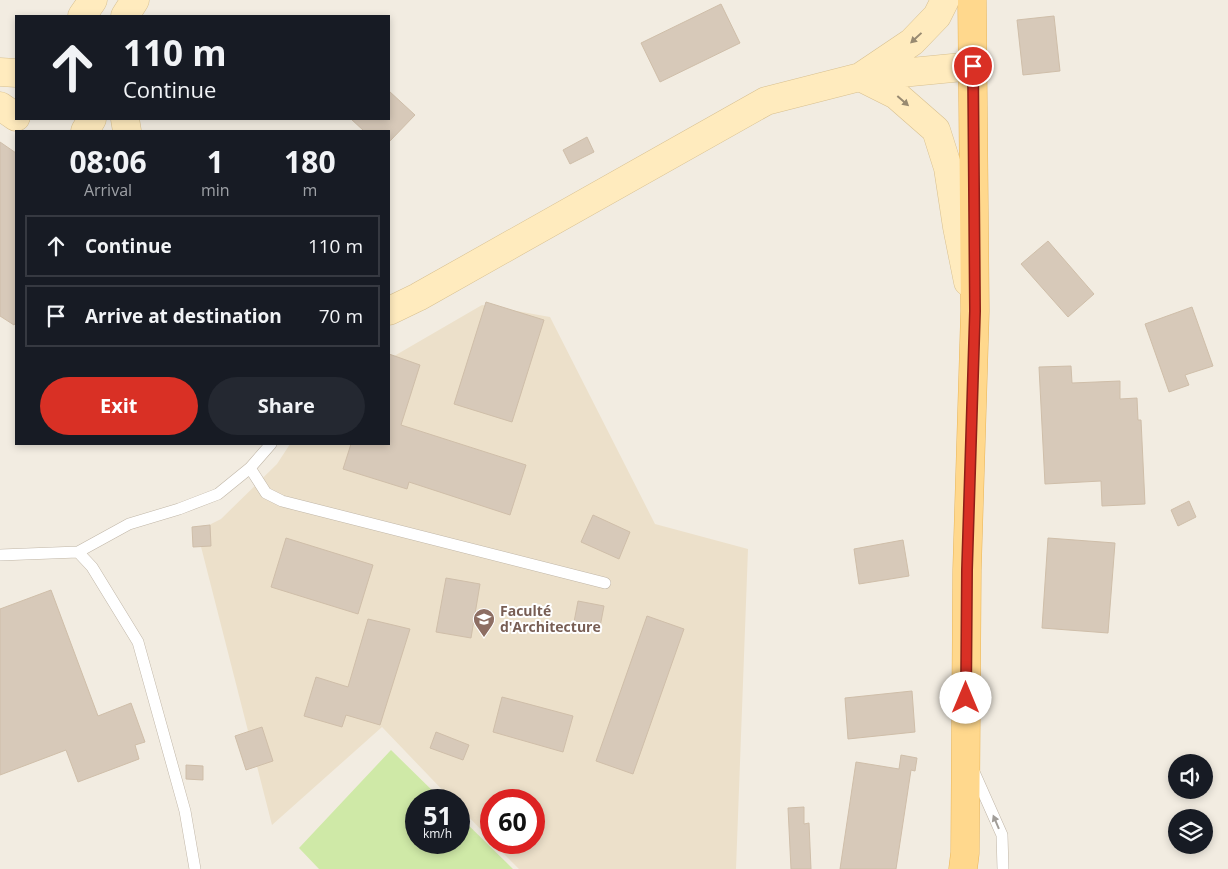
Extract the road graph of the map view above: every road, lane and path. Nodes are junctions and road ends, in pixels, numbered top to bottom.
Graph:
1 (92, 0) edge
2 (945, 0) edge
3 (972, 0) edge
4 (83, 15) edge
5 (973, 66) junction
6 (860, 77) junction
7 (0, 106) edge
8 (15, 117) edge
9 (418, 297) junction
10 (390, 311) edge
11 (975, 311) junction
12 (390, 323) edge
13 (270, 445) edge
14 (250, 468) junction
15 (78, 552) junction
16 (0, 556) edge
17 (605, 583) dead end
18 (966, 752) junction
19 (195, 869) edge
20 (963, 869) edge
21 (1003, 869) edge

1 - 4 main road
2 -> 6 main road
3 - 5 main road
5 - 6 main road
5 - 11 main road
6 - 9 main road
6 -> 11 main road
7 - 8 main road
9 - 10 main road
9 - 12 lane
11 - 18 main road
13 - 14 lane
14 - 15 lane
14 - 17 lane
15 - 16 lane
15 - 19 lane
18 - 20 main road
21 -> 18 lane

